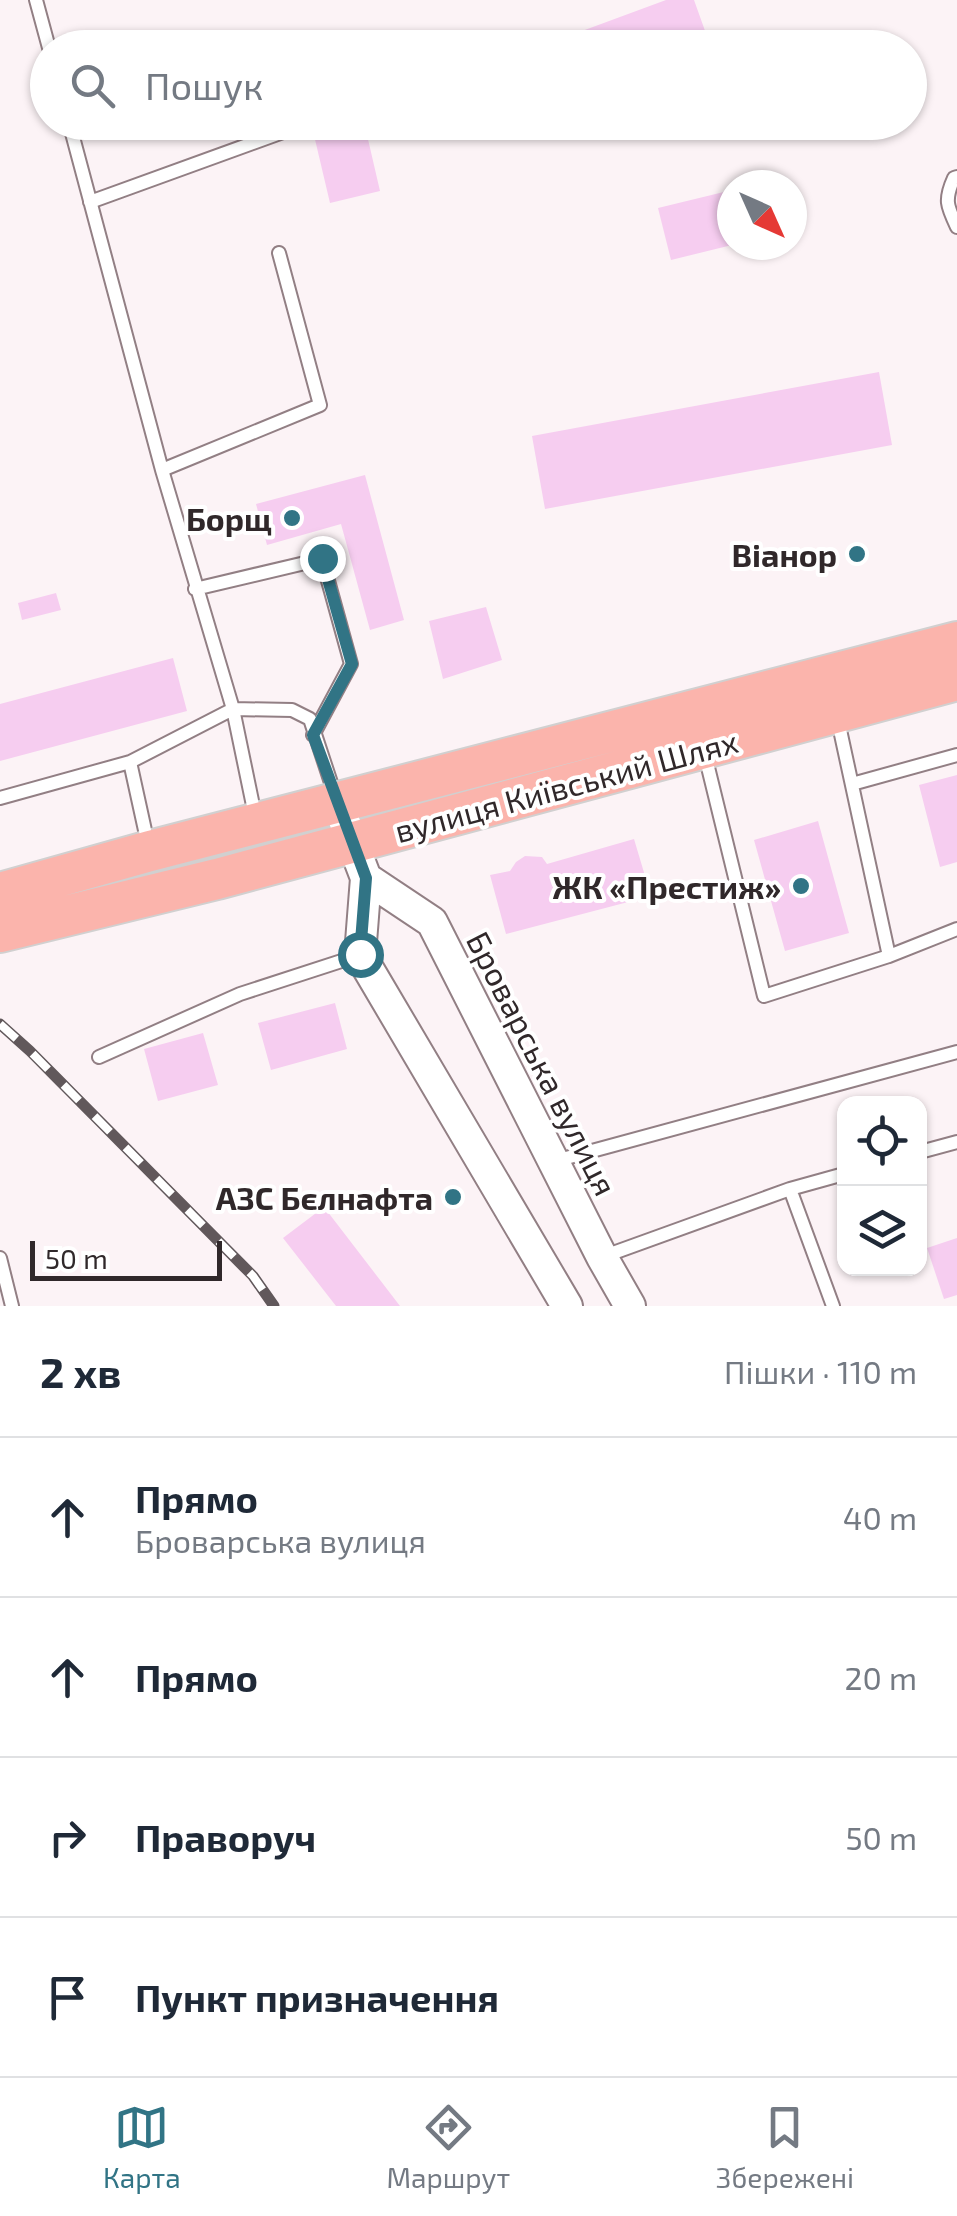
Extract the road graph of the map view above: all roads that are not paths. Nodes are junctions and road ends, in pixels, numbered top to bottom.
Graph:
1 (36, 0) edge
2 (44, 30) edge
3 (74, 140) edge
4 (261, 140) edge
5 (957, 177) edge
6 (90, 202) junction
7 (957, 227) edge
8 (278, 254) dead end
9 (162, 470) junction
10 (195, 589) junction
11 (957, 642) edge
12 (957, 680) edge
13 (233, 710) junction
14 (836, 712) junction
15 (313, 735) junction
16 (703, 748) junction
17 (957, 755) edge
18 (130, 762) junction
19 (852, 784) junction
20 (0, 798) edge
21 (337, 802) junction
22 (257, 823) junction
23 (150, 851) junction
24 (359, 860) junction
25 (0, 893) edge
26 (957, 929) edge
27 (0, 932) edge
28 (360, 954) junction
29 (889, 956) junction
30 (957, 1052) edge
31 (99, 1057) dead end
32 (957, 1142) edge
33 (927, 1150) edge
34 (555, 1161) junction
35 (837, 1176) edge
36 (790, 1190) junction
37 (602, 1257) junction
38 (0, 1258) edge
39 (12, 1306) edge
40 (567, 1306) edge
41 (630, 1306) edge
42 (833, 1306) edge

1 - 2 lane
3 - 6 lane
4 - 6 lane
5 - 7 lane
6 - 9 lane
8 - 9 lane
9 - 10 lane
10 - 13 lane
10 - 15 lane
11 - 21 highway, вулиця Київський Шлях
12 - 14 highway, вулиця Київський Шлях
13 - 15 lane
13 - 18 lane
13 - 22 lane
14 - 16 highway, вулиця Київський Шлях
14 - 19 lane
15 - 21 lane
16 - 24 highway, вулиця Київський Шлях
16 - 29 lane
17 - 19 lane
18 - 20 lane
18 - 23 lane
19 - 29 lane
21 - 22 highway, вулиця Київський Шлях
21 - 24 street
22 - 23 highway, вулиця Київський Шлях
23 - 25 highway, вулиця Київський Шлях
24 - 27 highway, вулиця Київський Шлях
24 - 28 street
24 - 34 street, Броварська вулиця
26 - 29 lane
28 - 31 lane
28 - 40 street
30 - 34 lane
32 - 33 lane
34 - 37 street, Броварська вулиця
35 - 36 lane
36 - 37 lane
36 - 42 lane
37 - 41 street, Броварська вулиця
38 - 39 lane

